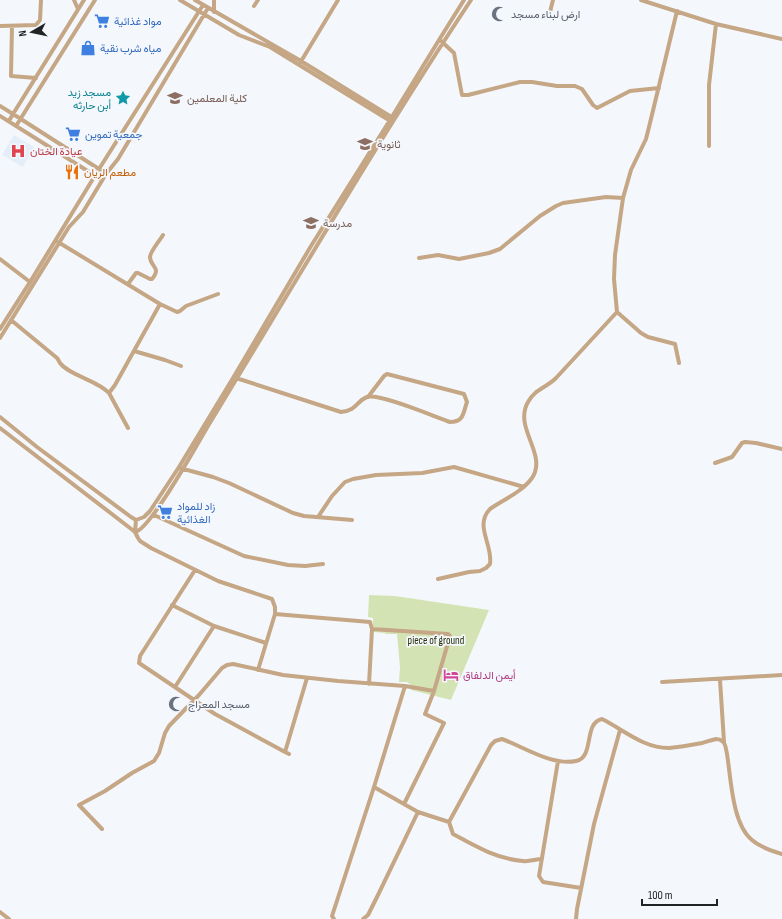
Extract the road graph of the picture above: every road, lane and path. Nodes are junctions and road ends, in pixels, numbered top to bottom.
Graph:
1 (41, 0) edge
2 (74, 0) edge
3 (84, 0) edge
4 (94, 0) edge
5 (180, 0) edge
6 (195, 0) edge
7 (214, 0) edge
8 (258, 0) edge
9 (338, 0) edge
10 (464, 0) edge
11 (472, 0) edge
12 (553, 0) edge
13 (641, 0) edge
14 (203, 5) junction
15 (254, 6) dead end
16 (208, 8) junction
17 (78, 9) junction
18 (199, 11) junction
19 (677, 11) junction
20 (214, 12) junction
21 (204, 14) junction
22 (549, 16) dead end
23 (716, 24) junction
24 (0, 26) edge
25 (12, 26) junction
26 (782, 39) edge
27 (439, 40) junction
28 (443, 43) junction
29 (300, 63) junction
30 (36, 78) junction
31 (659, 88) junction
32 (0, 106) edge
33 (13, 114) junction
34 (0, 116) edge
35 (20, 119) junction
36 (393, 120) junction
37 (8, 121) junction
38 (16, 126) junction
39 (709, 146) dead end
40 (99, 169) junction
41 (106, 174) junction
42 (95, 175) junction
43 (102, 180) junction
44 (623, 198) junction
45 (163, 235) dead end
46 (57, 241) junction
47 (419, 258) dead end
48 (0, 259) edge
49 (30, 282) junction
50 (128, 284) junction
51 (218, 294) dead end
52 (160, 304) junction
53 (617, 312) junction
54 (11, 320) junction
55 (0, 329) edge
56 (0, 338) edge
57 (134, 351) junction
58 (679, 363) dead end
59 (180, 366) dead end
60 (235, 378) junction
61 (109, 393) junction
62 (368, 397) junction
63 (0, 417) edge
64 (0, 428) edge
65 (128, 428) dead end
66 (782, 449) edge
67 (715, 463) dead end
68 (181, 468) junction
69 (524, 486) junction
70 (154, 515) junction
71 (318, 517) junction
72 (136, 520) junction
73 (352, 520) dead end
74 (135, 532) junction
75 (323, 564) dead end
76 (195, 570) junction
77 (438, 578) dead end
78 (172, 606) junction
79 (275, 614) junction
80 (214, 626) junction
81 (372, 629) junction
82 (266, 643) junction
83 (258, 670) junction
84 (782, 675) edge
85 (307, 678) junction
86 (720, 680) junction
87 (662, 682) dead end
88 (370, 684) junction
89 (405, 686) junction
90 (175, 687) junction
91 (434, 691) junction
92 (195, 700) junction
93 (620, 730) junction
94 (724, 742) junction
95 (558, 761) junction
96 (374, 787) junction
97 (404, 804) junction
98 (418, 812) junction
99 (449, 822) junction
100 (102, 829) dead end
101 (782, 854) edge
102 (542, 858) junction
103 (581, 888) junction
104 (0, 912) edge
105 (9, 919) edge
106 (334, 919) edge
107 (363, 919) edge
108 (576, 919) edge

1 - 25 street
2 - 17 street
3 - 17 street
4 - 35 street
5 - 18 street
6 - 14 street
7 - 20 street
8 - 15 street
9 - 29 street
10 - 27 street
11 - 28 street
12 - 22 street
13 - 19 street
14 - 16 street
14 - 18 street
16 - 20 street
16 - 21 street
17 - 30 street
18 - 21 street
18 - 40 street
19 - 23 street
19 - 31 street
20 - 29 street
21 - 29 street
21 - 41 street
23 - 26 street
23 - 39 street
24 - 25 street
25 - 30 street
27 - 28 street
27 - 36 street
28 - 31 street
28 - 36 street
29 - 36 street
30 - 33 street
31 - 44 street
32 - 33 street
33 - 35 street
33 - 37 street
34 - 37 street
35 - 38 street
35 - 40 street
36 - 60 street
37 - 38 street
38 - 42 street
40 - 41 street
40 - 42 street
41 - 43 street
42 - 43 street
42 - 46 street
43 - 46 street
44 - 47 street
44 - 53 street
45 - 50 street
46 - 49 street
46 - 50 street
46 - 54 street
48 - 49 street
49 - 55 street
50 - 52 street
51 - 52 street
52 - 57 street
53 - 58 street
53 - 69 street
54 - 56 street
54 - 61 street
57 - 59 street
57 - 61 street
60 - 62 street
60 - 68 street
61 - 65 street
62 - 62 street
63 - 72 street
64 - 74 street
66 - 67 street
68 - 70 street
68 - 71 street
68 - 72 street
69 - 71 street
69 - 77 street
70 - 74 street
70 - 75 street
71 - 73 street
72 - 74 street
74 - 76 street
76 - 78 street
76 - 79 street
78 - 80 street
78 - 90 street
79 - 81 street
79 - 82 street
80 - 82 street
80 - 90 street
81 - 88 street
81 - 91 street
82 - 83 street
83 - 85 street
83 - 92 street
84 - 86 street
85 - 88 street
85 - 92 street
86 - 87 street
86 - 94 street
88 - 89 street
89 - 91 street
89 - 96 street
90 - 92 street
91 - 97 street
92 - 100 street
93 - 94 street
93 - 95 street
93 - 103 street
94 - 101 street
95 - 99 street
95 - 102 street
96 - 97 street
96 - 106 street
97 - 98 street
98 - 99 street
98 - 107 street
99 - 102 street
102 - 103 street
103 - 108 street
104 - 105 street

